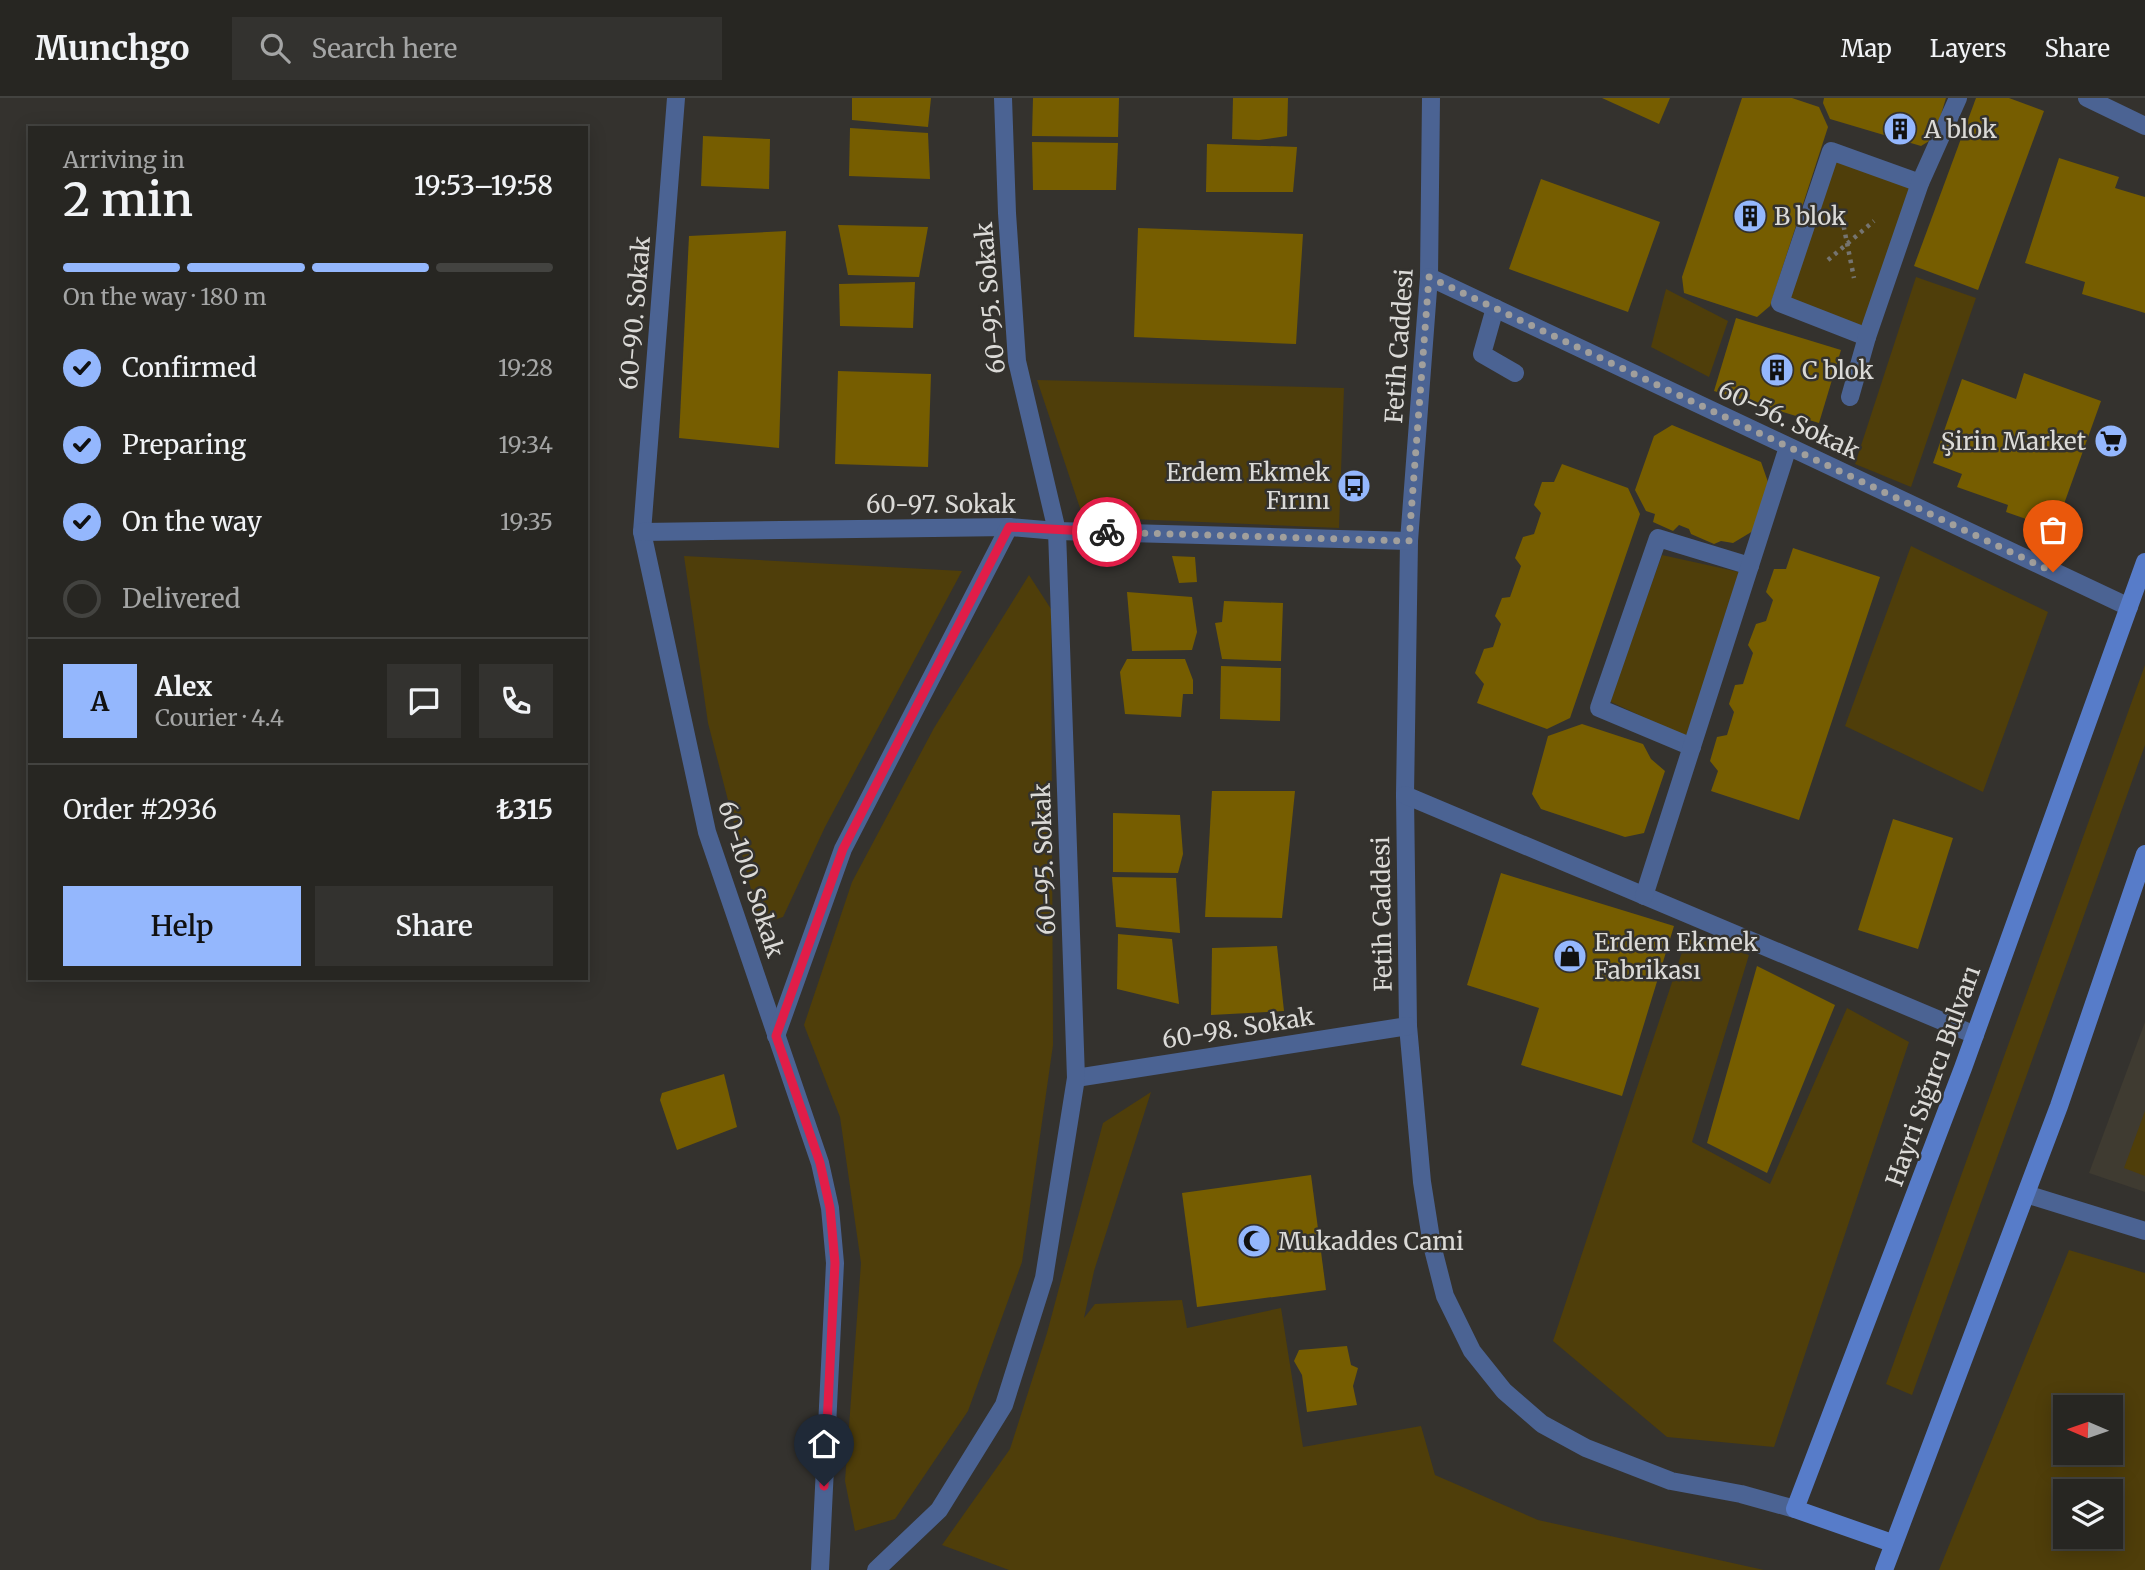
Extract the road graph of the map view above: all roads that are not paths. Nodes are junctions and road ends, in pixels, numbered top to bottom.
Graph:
1 (676, 98) edge
2 (1003, 98) edge
3 (1431, 98) edge
4 (1958, 98) edge
5 (2087, 98) edge
6 (2145, 126) edge
7 (1920, 183) junction
8 (1429, 277) junction
9 (1494, 308) junction
10 (1867, 337) junction
11 (1514, 373) dead end
12 (1850, 397) dead end
13 (1788, 447) junction
14 (1009, 527) junction
15 (1057, 531) junction
16 (642, 532) junction
17 (1409, 541) junction
18 (2145, 562) edge
19 (1750, 566) junction
20 (2129, 607) junction
21 (1692, 747) junction
22 (1405, 795) junction
23 (2145, 854) edge
24 (2139, 892) edge
25 (1644, 896) junction
26 (1408, 1026) junction
27 (1975, 1035) junction
28 (776, 1036) junction
29 (1076, 1078) junction
30 (2026, 1194) junction
31 (2145, 1231) edge
32 (1795, 1509) junction
33 (1892, 1543) junction
34 (820, 1570) edge
35 (876, 1570) edge
36 (1884, 1570) edge

1 - 16 street, 60-90. Sokak
2 - 15 street, 60-95. Sokak
3 - 8 street, Fetih Caddesi
4 - 7 street
5 - 6 street
7 - 10 street
7 - 10 street
8 - 9 street, 60-56. Sokak
8 - 17 street, Fetih Caddesi
9 - 11 street
9 - 13 street, 60-56. Sokak
10 - 12 street
13 - 19 street
13 - 20 street, 60-56. Sokak
14 - 15 street, 60-97. Sokak
14 - 16 street, 60-97. Sokak
14 - 28 street
15 - 17 street, 60-97. Sokak
15 - 29 street, 60-95. Sokak
16 - 28 street, 60-100. Sokak
17 - 22 street, Fetih Caddesi
18 - 20 street, Hayri Sığırcı Bulvarı
19 - 21 street
19 - 21 street
20 - 27 street, Hayri Sığırcı Bulvarı
21 - 25 street
22 - 25 street
22 - 26 street, Fetih Caddesi
23 - 24 street
24 - 30 street
25 - 27 street
26 - 29 street, 60-98. Sokak
26 - 32 street, Fetih Caddesi
27 - 32 street, Hayri Sığırcı Bulvarı
28 - 34 street, 60-100. Sokak
29 - 35 street, 60-95. Sokak
30 - 31 street
30 - 33 street
32 - 33 street
33 - 36 street

